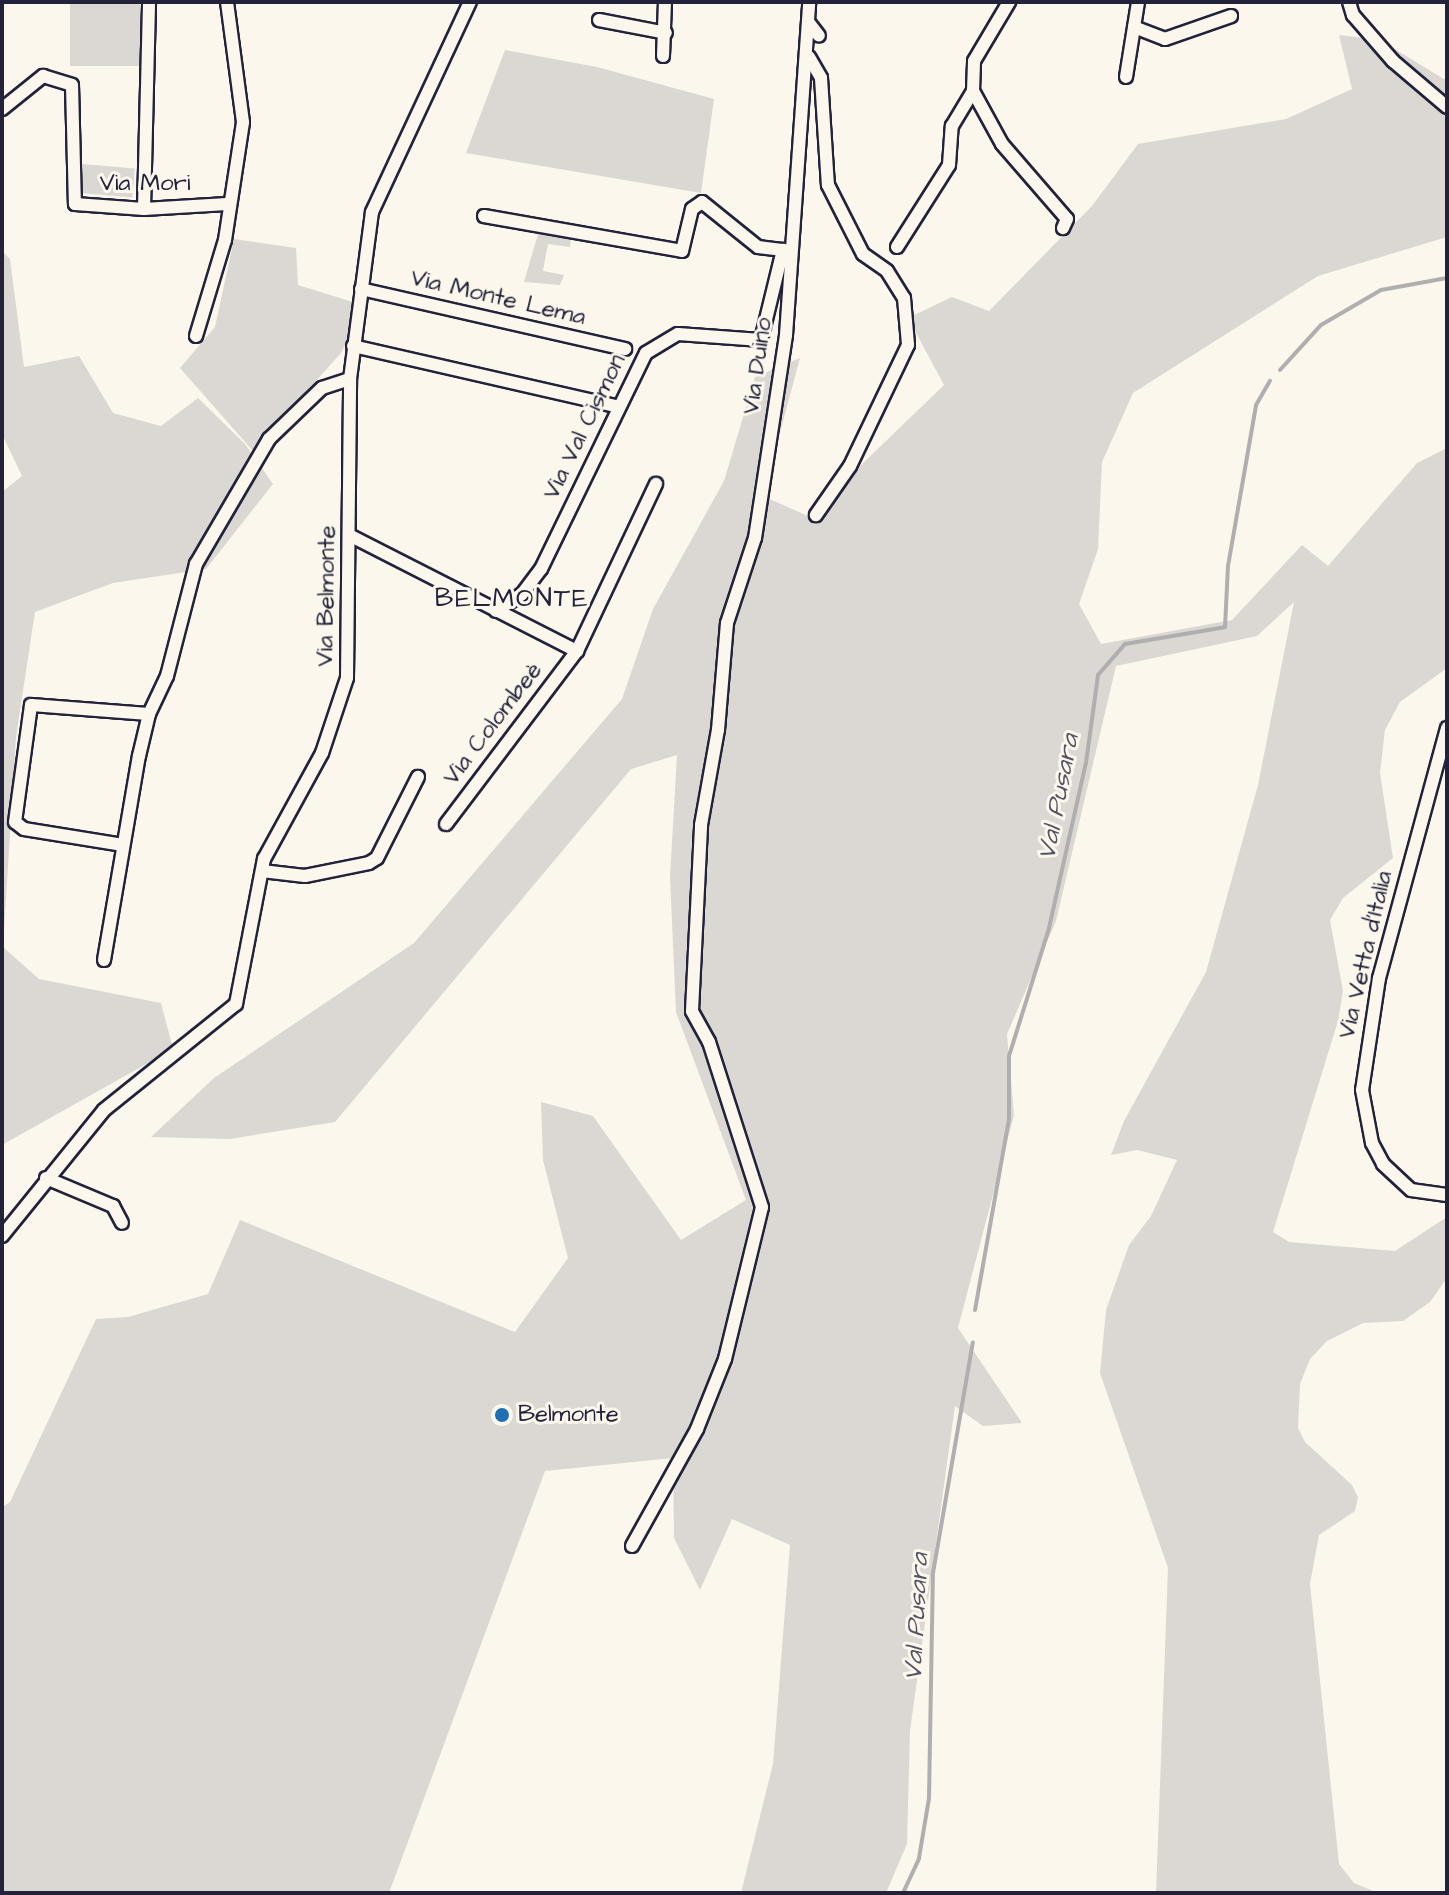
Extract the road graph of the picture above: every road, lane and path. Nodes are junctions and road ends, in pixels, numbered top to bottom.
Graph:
1 (149, 2) edge
2 (227, 2) edge
3 (470, 2) edge
4 (665, 2) edge
5 (809, 2) edge
6 (1009, 2) edge
7 (1138, 2) edge
8 (1349, 2) edge
9 (1231, 16) dead end
10 (599, 20) dead end
11 (809, 23) junction
12 (1134, 27) junction
13 (666, 33) junction
14 (819, 36) dead end
15 (663, 56) dead end
16 (809, 57) junction
17 (1126, 77) dead end
18 (973, 91) junction
19 (1447, 107) edge
20 (2, 109) edge
21 (227, 204) junction
22 (144, 209) junction
23 (484, 216) dead end
24 (1063, 228) dead end
25 (897, 247) dead end
26 (788, 251) junction
27 (361, 289) junction
28 (196, 336) dead end
29 (353, 346) junction
30 (625, 349) dead end
31 (350, 379) junction
32 (619, 407) junction
33 (656, 484) dead end
34 (816, 515) dead end
35 (351, 536) junction
36 (496, 611) junction
37 (577, 651) junction
38 (149, 714) junction
39 (1447, 728) edge
40 (418, 777) dead end
41 (446, 824) dead end
42 (123, 845) junction
43 (262, 871) junction
44 (104, 960) dead end
45 (46, 1178) junction
46 (1447, 1195) edge
47 (122, 1223) dead end
48 (2, 1236) edge
49 (632, 1546) dead end

1 - 22 street
2 - 21 street
3 - 27 street, Via Belmonte
4 - 13 street
5 - 11 street, Via Duino
6 - 18 street
7 - 12 street
8 - 19 street
9 - 12 street
10 - 13 street
11 - 14 street
11 - 16 street, Via Duino
12 - 17 street
13 - 15 street
16 - 26 street, Via Duino
16 - 34 street
18 - 24 street
18 - 25 street
20 - 22 street, Via Mori
21 - 22 street, Via Mori
21 - 28 street
23 - 26 street
26 - 32 street, Via Val Cismon
26 - 49 street, Via Duino
27 - 29 street, Via Belmonte
27 - 30 street, Via Monte Lema
29 - 31 street, Via Belmonte
29 - 32 street
31 - 35 street, Via Belmonte
31 - 38 street
32 - 36 street, Via Val Cismon
33 - 37 street, Via Colombeè
35 - 36 street, Via Colombeè
35 - 43 street, Via Belmonte
36 - 37 street, Via Colombeè
37 - 41 street, Via Colombeè
38 - 42 street
38 - 42 street
39 - 46 street, Via Vetta d'Italia
40 - 43 street
42 - 44 street
43 - 45 street, Via Belmonte
45 - 47 street
45 - 48 street, Via Belmonte

